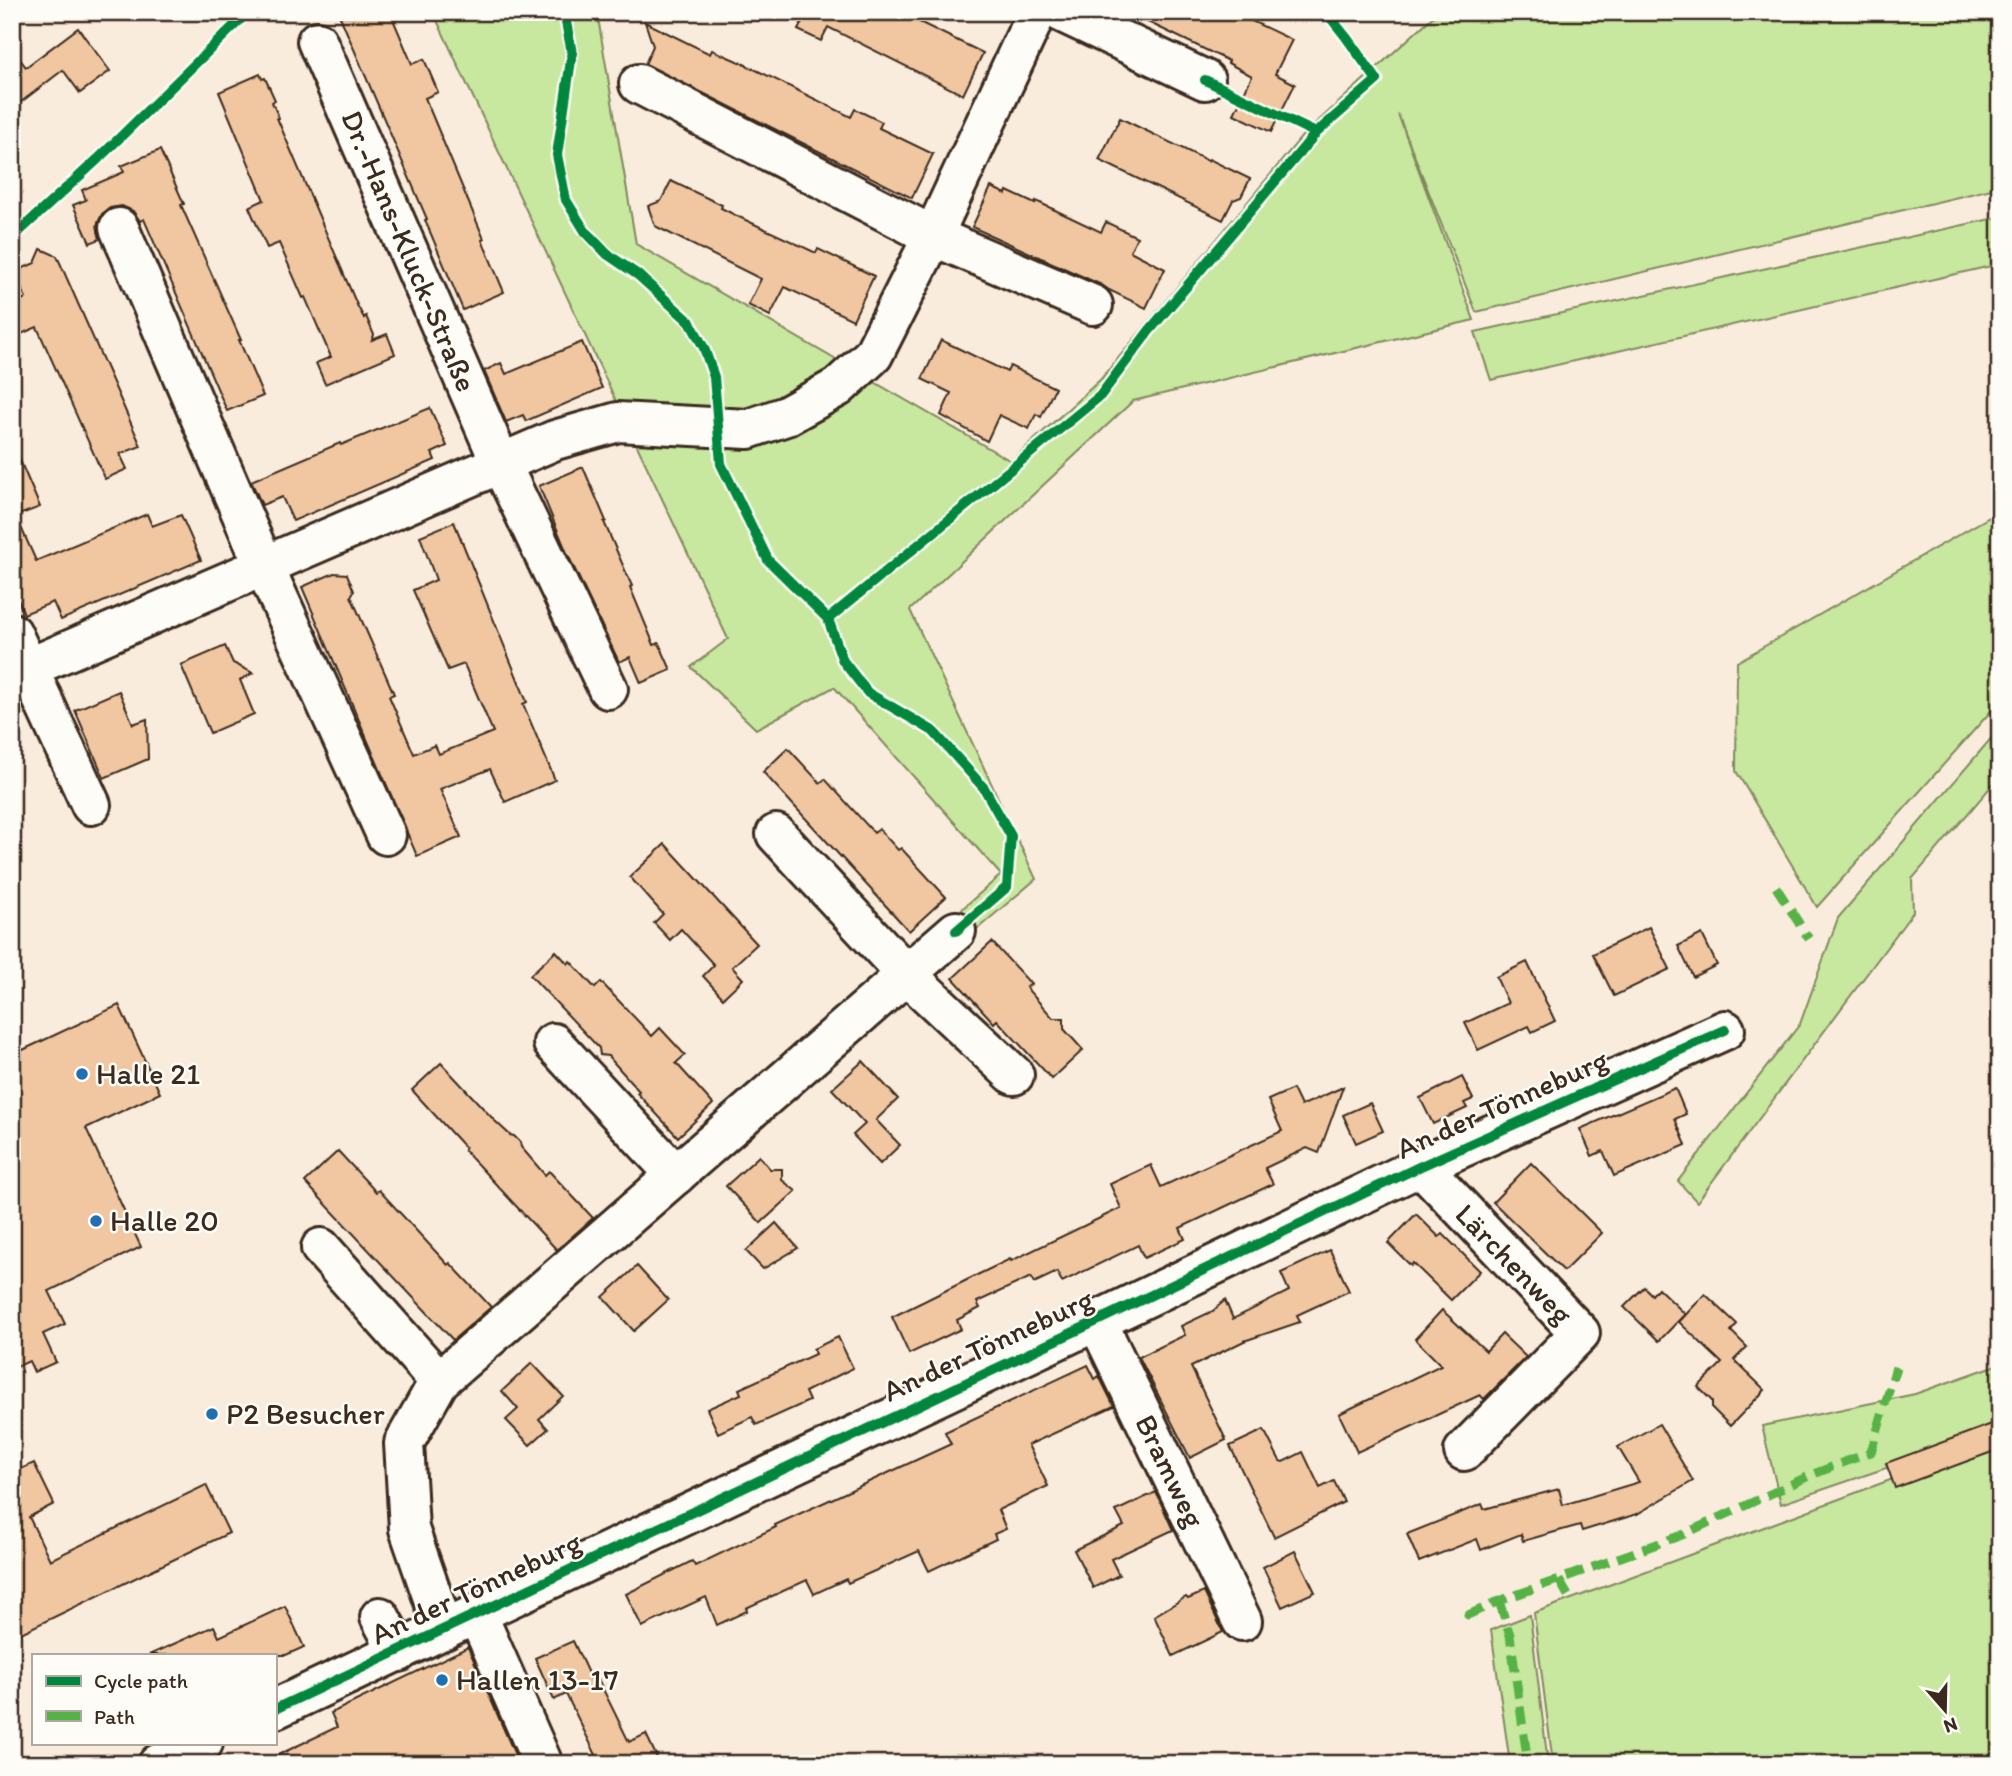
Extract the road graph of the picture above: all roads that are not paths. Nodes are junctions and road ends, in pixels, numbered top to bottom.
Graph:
1 (1037, 12) edge
2 (1061, 12) edge
3 (317, 41) dead end
4 (1205, 80) dead end
5 (639, 84) dead end
6 (119, 228) dead end
7 (933, 236) junction
8 (1093, 305) dead end
9 (500, 462) junction
10 (264, 566) junction
11 (12, 633) edge
12 (20, 671) edge
13 (608, 689) dead end
14 (91, 805) dead end
15 (776, 834) dead end
16 (386, 835) dead end
17 (956, 931) dead end
18 (906, 974) junction
19 (1725, 1030) dead end
20 (553, 1043) dead end
21 (1014, 1075) dead end
22 (1421, 1166) junction
23 (676, 1175) junction
24 (321, 1248) dead end
25 (1097, 1321) junction
26 (439, 1381) junction
27 (1464, 1451) dead end
28 (380, 1617) dead end
29 (1242, 1621) dead end
30 (461, 1622) junction
31 (399, 1652) junction
32 (276, 1709) edge
33 (201, 1744) edge
34 (158, 1764) edge
35 (543, 1764) edge

1 - 7 street
2 - 4 street
3 - 9 street, Dr.-Hans-Kluck-Straße
5 - 7 street
6 - 10 street
7 - 8 street
7 - 9 street
9 - 10 street
9 - 13 street, Dr.-Hans-Kluck-Straße
10 - 12 street
10 - 16 street
11 - 12 street
12 - 14 street
15 - 18 street
17 - 18 street
18 - 21 street
18 - 23 street
19 - 22 street, An der Tönneburg
20 - 23 street
22 - 25 street, An der Tönneburg
22 - 27 street, Lärchenweg
23 - 26 street
24 - 26 street
25 - 29 street, Bramweg
25 - 30 street, An der Tönneburg
26 - 30 street
28 - 31 street
30 - 31 street, An der Tönneburg
30 - 35 street
31 - 32 street, An der Tönneburg
33 - 34 street

